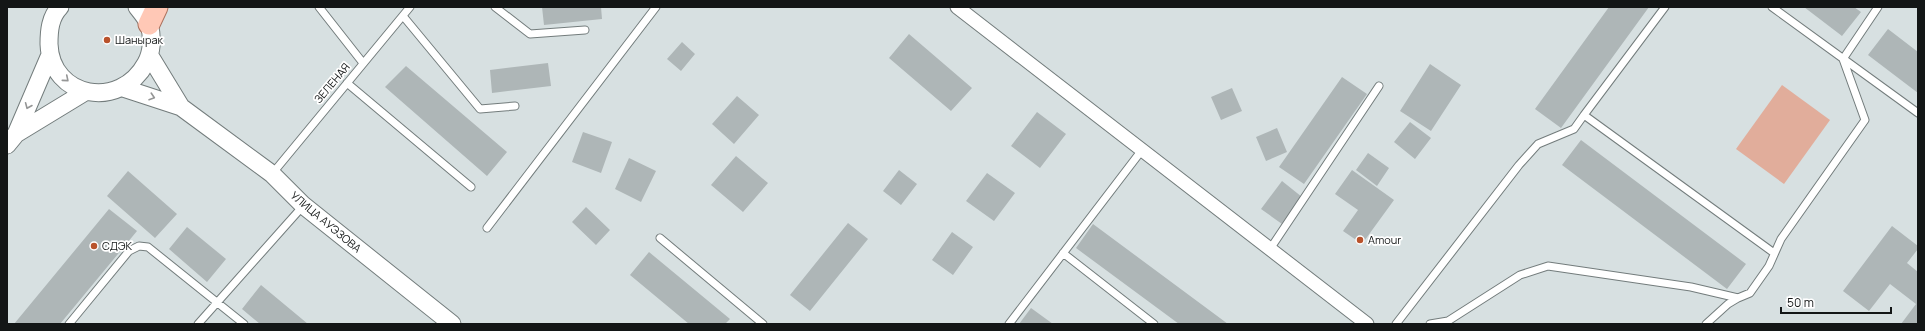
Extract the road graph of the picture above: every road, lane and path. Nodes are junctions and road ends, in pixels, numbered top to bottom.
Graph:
1 (44, 7) edge
2 (60, 7) edge
3 (319, 7) edge
4 (410, 7) edge
5 (495, 7) edge
6 (656, 7) edge
7 (957, 7) edge
8 (1665, 7) edge
9 (1772, 7) edge
10 (1878, 7) edge
11 (148, 13) edge
12 (403, 16) junction
13 (48, 28) junction
14 (585, 30) dead end
15 (150, 56) junction
16 (49, 57) junction
17 (1843, 59) junction
18 (363, 63) junction
19 (347, 83) junction
20 (1379, 86) dead end
21 (123, 88) junction
22 (85, 92) junction
23 (515, 106) dead end
24 (181, 107) junction
25 (1918, 112) edge
26 (1584, 115) junction
27 (12, 140) edge
28 (1142, 150) junction
29 (272, 174) junction
30 (471, 187) dead end
31 (303, 206) junction
32 (486, 228) dead end
33 (660, 238) dead end
34 (1270, 249) junction
35 (1063, 253) junction
36 (1774, 253) junction
37 (1738, 298) junction
38 (217, 302) junction
39 (1450, 322) edge
40 (69, 324) edge
41 (198, 324) edge
42 (244, 324) edge
43 (452, 324) edge
44 (763, 324) edge
45 (1009, 324) edge
46 (1154, 324) edge
47 (1367, 324) edge
48 (1396, 324) edge
49 (1430, 324) edge
50 (1706, 324) edge

1 - 13 street
2 - 13 street
3 - 18 lane
4 - 12 lane, ЗЕЛЕНАЯ
5 - 14 lane
6 - 32 lane
7 - 28 street
8 - 26 lane
9 - 17 lane
10 - 17 lane
11 - 15 street
12 - 18 lane, ЗЕЛЕНАЯ
12 - 23 lane
13 - 16 street
15 - 21 street
15 - 24 street
16 -> 22 street
16 -> 27 street
17 - 25 lane
17 - 36 lane
18 - 19 lane, ЗЕЛЕНАЯ
19 - 29 lane, ЗЕЛЕНАЯ
19 - 30 lane
20 - 34 lane
21 - 22 street
21 -> 24 street
22 - 27 street
24 - 29 street, УЛИЦА АУЭЗОВА
26 - 36 lane
26 - 48 lane
28 - 34 street
28 - 35 lane
29 - 31 street, УЛИЦА АУЭЗОВА
31 - 38 lane
31 - 43 street, УЛИЦА АУЭЗОВА
33 - 44 lane
34 - 47 street
35 - 45 lane
35 - 46 lane
36 - 37 lane
37 - 39 lane
37 - 50 lane
38 - 40 lane
38 - 41 lane
38 - 42 lane
39 - 49 lane

